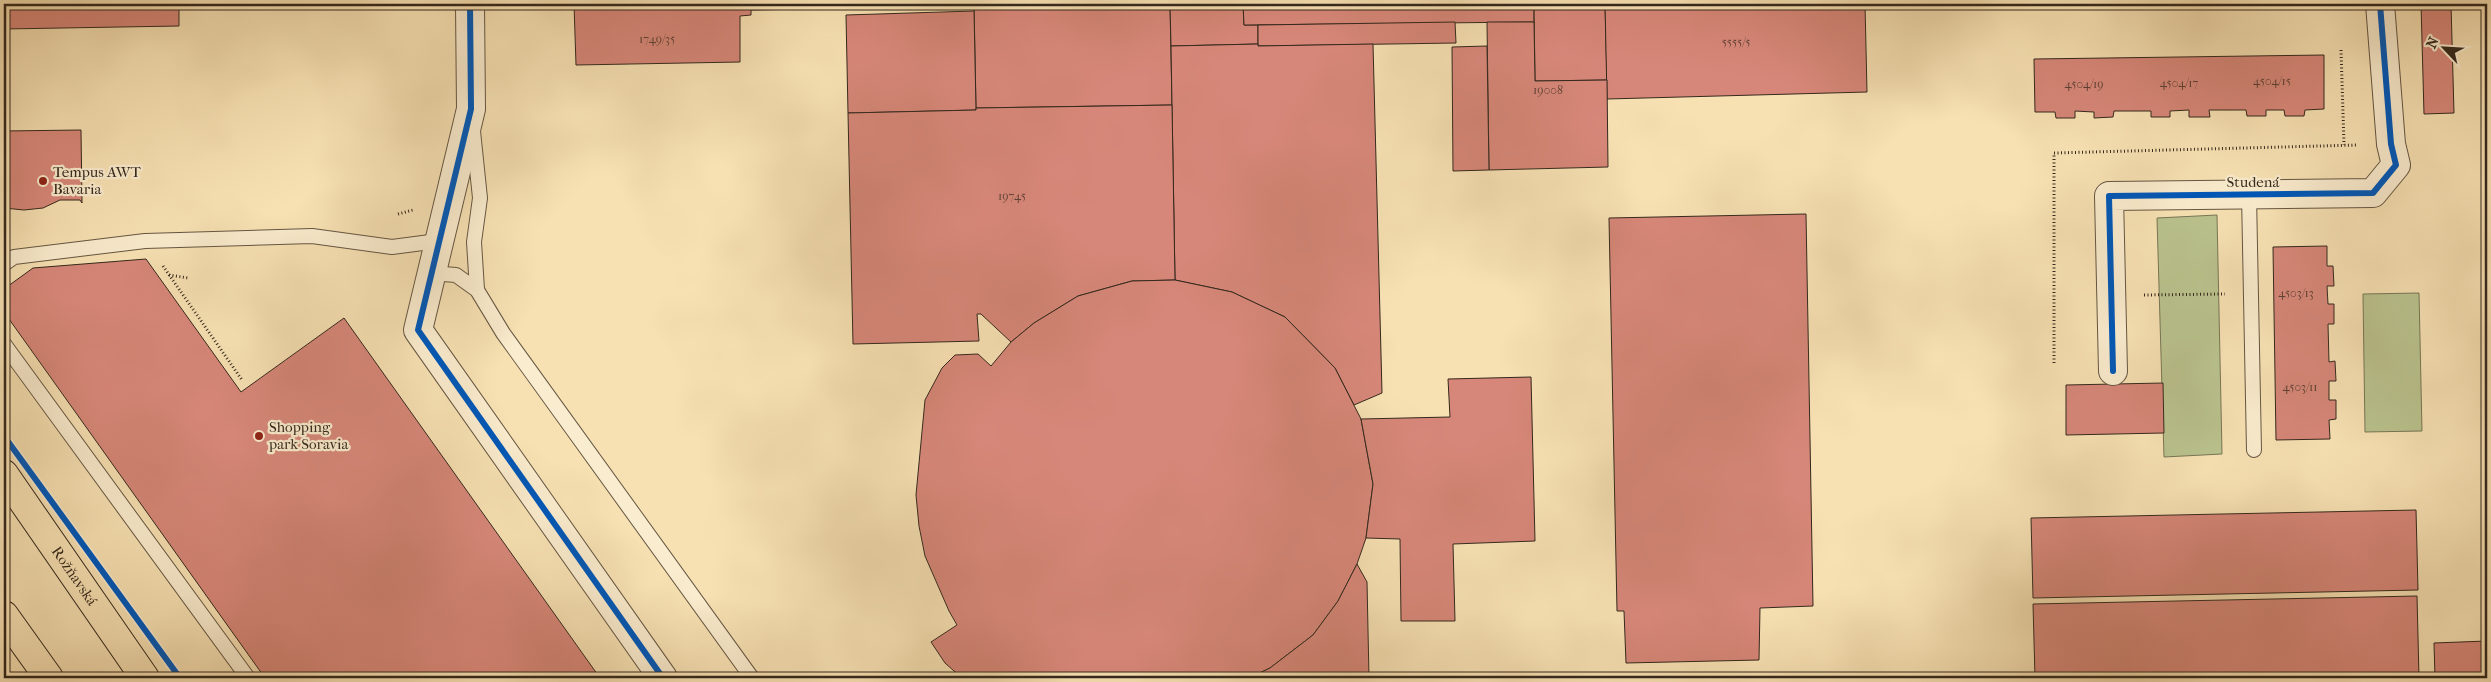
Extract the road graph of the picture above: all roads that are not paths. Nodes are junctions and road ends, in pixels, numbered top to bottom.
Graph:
1 (470, 4) edge
2 (2380, 4) edge
3 (471, 109) junction
4 (2249, 194) junction
5 (438, 241) junction
6 (4, 264) edge
7 (430, 273) junction
8 (478, 290) junction
9 (4, 344) edge
10 (2113, 371) dead end
11 (2254, 450) dead end
12 (4, 474) edge
13 (4, 615) edge
14 (49, 678) edge
15 (145, 678) edge
16 (248, 678) edge
17 (663, 678) edge
18 (752, 678) edge

1 - 3 street
2 - 4 street, Studená
3 - 5 street
3 - 8 lane
4 - 10 street, Studená
4 - 11 lane
5 - 6 lane
5 - 7 street
7 - 8 lane
7 - 17 street
8 - 18 lane
9 - 16 lane
12 - 15 main road, Rožňavská
13 - 14 main road

